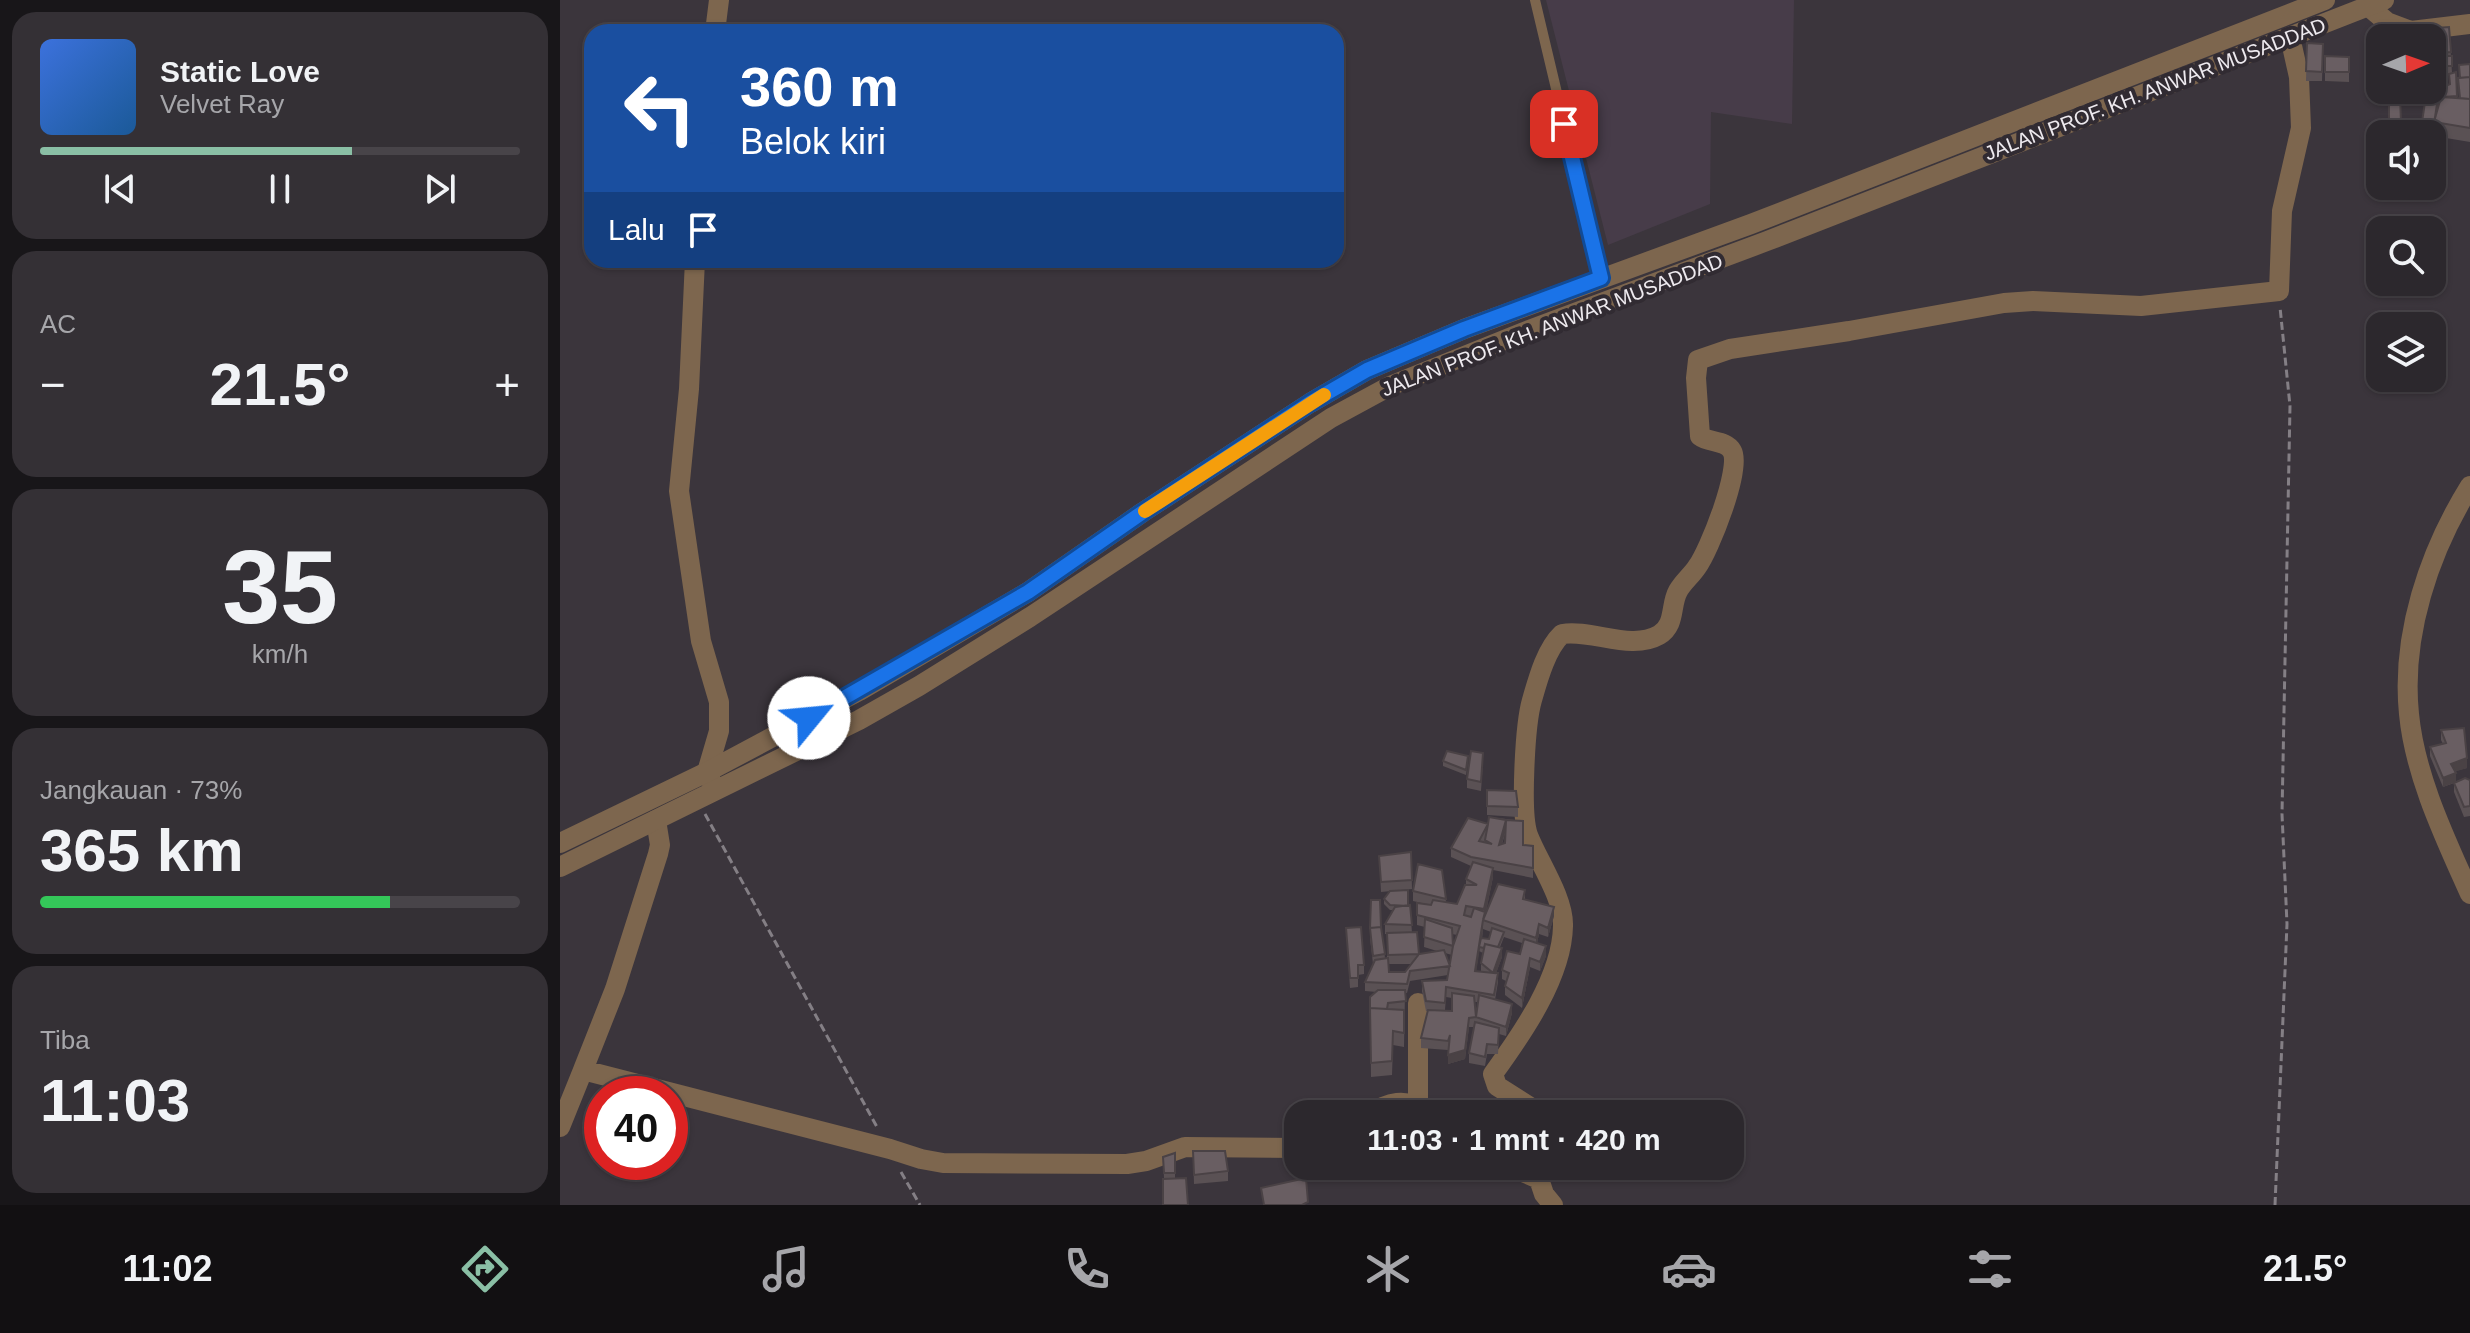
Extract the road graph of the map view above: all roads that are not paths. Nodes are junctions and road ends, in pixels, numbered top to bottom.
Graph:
1 (719, 0) edge
2 (1535, 0) edge
3 (2325, 0) edge
4 (2376, 3) edge
5 (716, 24) edge
6 (2470, 24) edge
7 (2290, 37) junction
8 (1875, 175) junction
9 (1884, 195) junction
10 (695, 268) edge
11 (1594, 281) junction
12 (1594, 307) junction
13 (2470, 486) edge
14 (707, 772) junction
15 (706, 796) junction
16 (656, 820) junction
17 (560, 843) edge
18 (560, 867) edge
19 (2470, 894) edge
20 (1418, 1003) dead end
21 (583, 1070) junction
22 (1423, 1100) edge
23 (1519, 1100) edge
24 (560, 1127) edge
25 (1284, 1148) edge
26 (1541, 1180) edge
27 (1553, 1205) edge

1 - 5 street
2 - 11 lane
3 - 8 street, JALAN PROF. KH. ANWAR MUSADDAD
4 - 6 street
4 - 7 street, JALAN PROF. KH. ANWAR MUSADDAD
7 - 9 street, JALAN PROF. KH. ANWAR MUSADDAD
7 - 23 street
8 - 9 street
8 - 11 street, JALAN PROF. KH. ANWAR MUSADDAD
9 - 12 street, JALAN PROF. KH. ANWAR MUSADDAD
10 - 14 street
11 - 12 street
11 - 14 street, JALAN PROF. KH. ANWAR MUSADDAD
12 - 15 street, JALAN PROF. KH. ANWAR MUSADDAD
13 - 19 street
14 - 15 street
14 - 17 street, JALAN PROF. KH. ANWAR MUSADDAD
15 - 16 street, JALAN PROF. KH. ANWAR MUSADDAD
16 - 18 street, JALAN PROF. KH. ANWAR MUSADDAD
16 - 21 street
20 - 22 street
21 - 24 street
21 - 25 street
26 - 27 street

